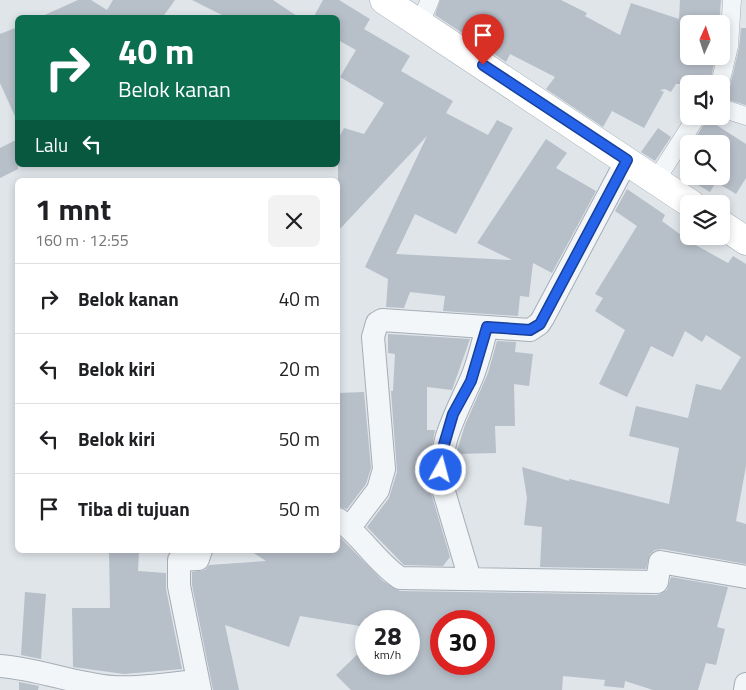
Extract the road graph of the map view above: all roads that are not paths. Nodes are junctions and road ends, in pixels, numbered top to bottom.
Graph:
1 (384, 0) edge
2 (732, 0) edge
3 (425, 12) edge
4 (722, 75) edge
5 (730, 111) edge
6 (746, 116) edge
7 (691, 125) edge
8 (627, 160) junction
9 (656, 180) junction
10 (680, 196) edge
11 (730, 230) edge
12 (746, 241) edge
13 (487, 327) junction
14 (344, 523) edge
15 (200, 553) edge
16 (746, 577) edge
17 (470, 579) junction
18 (0, 666) edge
19 (746, 684) edge
20 (199, 686) edge
21 (745, 690) edge

1 - 3 main road
2 - 4 street
3 - 8 main road
5 - 6 street
7 - 9 street
8 - 9 main road
8 - 13 street
9 - 10 main road
11 - 12 main road
13 - 14 street
13 - 17 street
14 - 17 street
15 - 20 street
16 - 17 street
18 - 20 street
19 - 21 street

